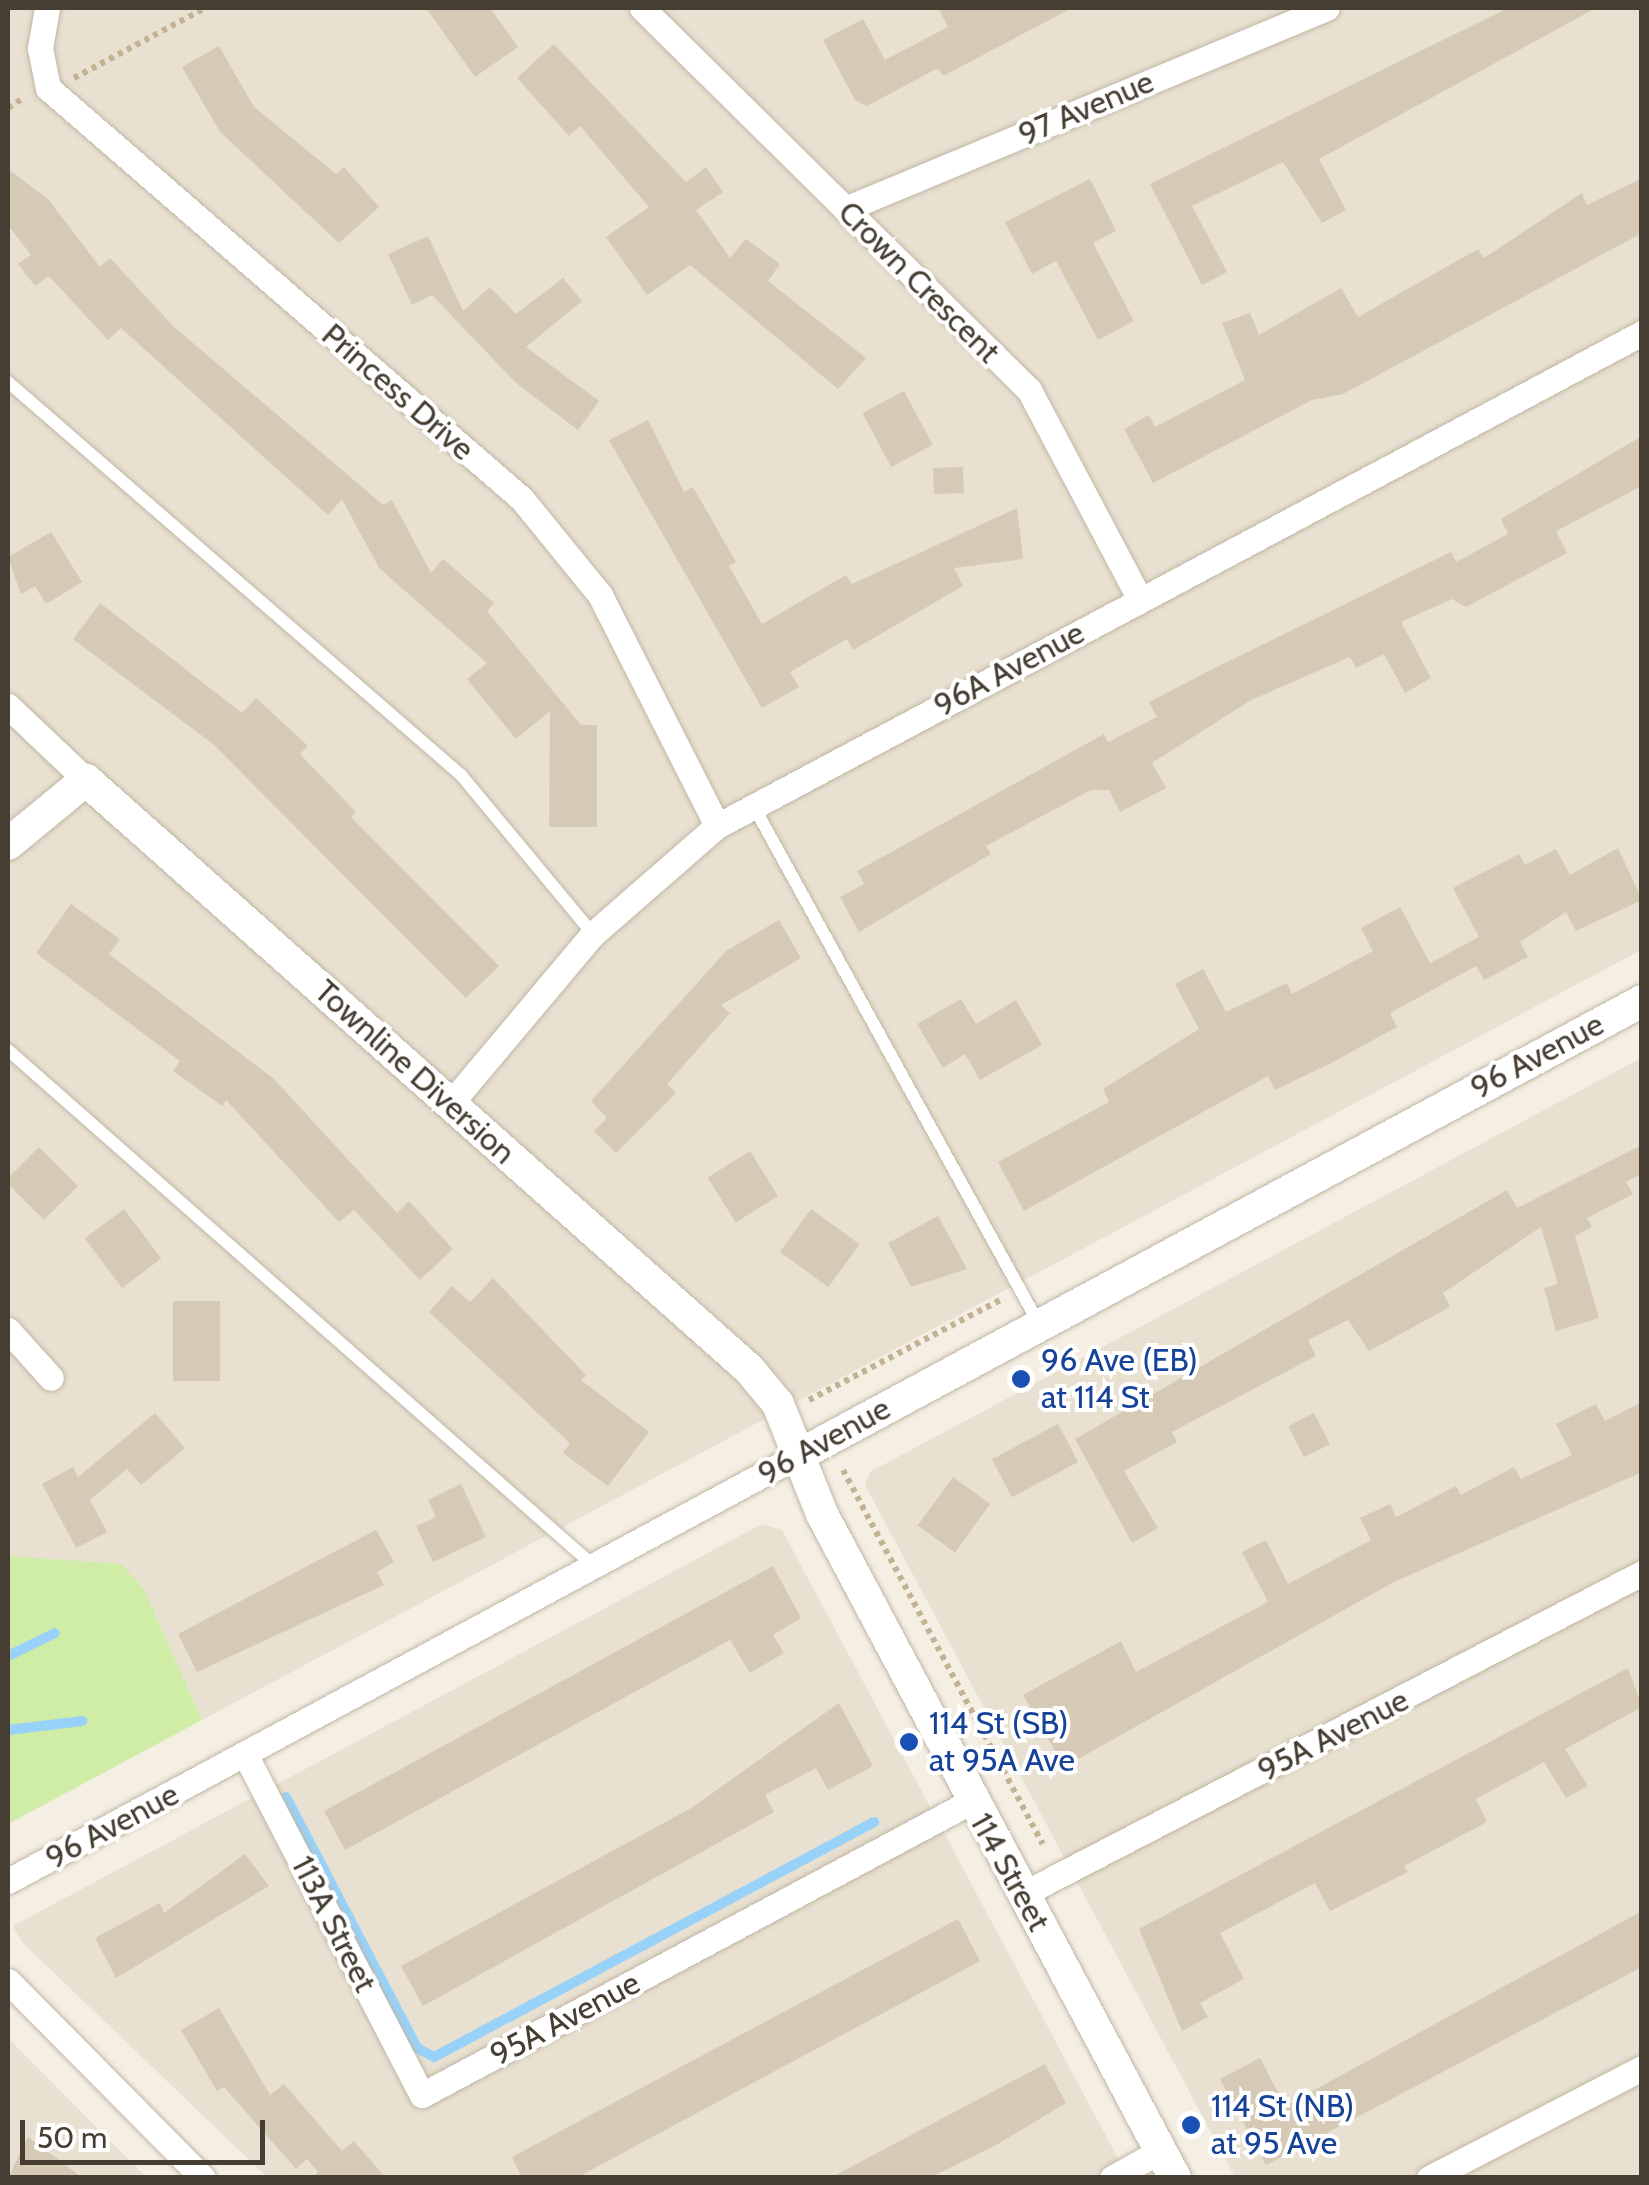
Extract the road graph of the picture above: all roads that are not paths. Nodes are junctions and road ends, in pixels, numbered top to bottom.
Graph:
1 (47, 8) edge
2 (642, 8) edge
3 (1327, 8) edge
4 (845, 209) junction
5 (1642, 333) edge
6 (8, 382) edge
7 (1139, 598) junction
8 (8, 706) edge
9 (86, 780) junction
10 (754, 807) junction
11 (717, 826) junction
12 (8, 844) edge
13 (592, 934) junction
14 (1642, 1001) edge
15 (8, 1050) edge
16 (452, 1103) junction
17 (1038, 1322) junction
18 (8, 1330) edge
19 (50, 1378) dead end
20 (799, 1455) junction
21 (595, 1567) junction
22 (1642, 1574) edge
23 (245, 1754) junction
24 (972, 1801) junction
25 (8, 1882) edge
26 (1023, 1894) junction
27 (8, 1981) edge
28 (1642, 2068) edge
29 (422, 2094) joint
30 (1168, 2164) edge
31 (202, 2178) edge
32 (1112, 2178) edge
33 (1429, 2178) edge

1 - 11 street, Princess Drive
2 - 4 street, Crown Crescent
3 - 4 street, 97 Avenue
4 - 7 street, Crown Crescent
5 - 7 street, 96A Avenue
6 - 13 lane
7 - 10 street, 96A Avenue
8 - 9 street, Townline Diversion
9 - 12 street
9 - 16 street, Townline Diversion
10 - 11 street, 96A Avenue
10 - 17 lane
11 - 13 street, 96A Avenue
13 - 16 street, 96A Avenue
14 - 17 street, 96 Avenue
15 - 21 lane
16 - 20 street, Townline Diversion
17 - 20 street, 96 Avenue
18 - 19 street
20 - 21 street, 96 Avenue
20 - 24 street, 114 Street
21 - 23 street, 96 Avenue
22 - 26 street, 95A Avenue
23 - 25 street, 96 Avenue
23 - 29 street, 113A Street
24 - 26 street, 114 Street
24 - 29 street, 95A Avenue
26 - 30 street, 114 Street
27 - 31 street
28 - 33 street
30 - 32 street

